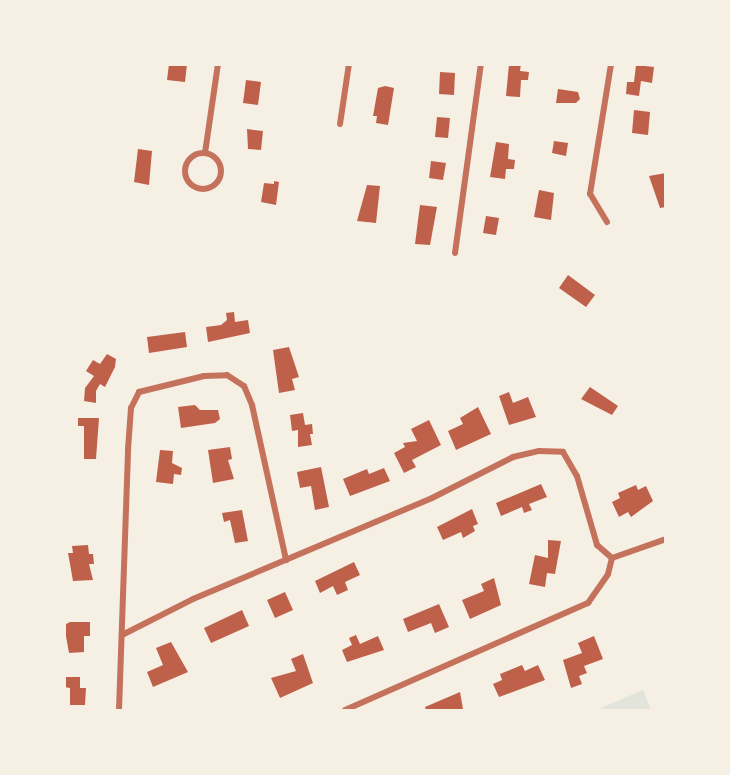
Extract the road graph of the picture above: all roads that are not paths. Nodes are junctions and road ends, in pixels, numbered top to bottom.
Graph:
1 (218, 64) edge
2 (349, 64) edge
3 (481, 64) edge
4 (611, 64) edge
5 (340, 124) dead end
6 (206, 153) junction
7 (607, 222) dead end
8 (455, 253) dead end
9 (666, 540) edge
10 (612, 558) junction
11 (286, 560) junction
12 (122, 635) junction
13 (119, 711) edge
14 (345, 711) edge

1 - 6 street
2 - 5 street
3 - 8 street
4 - 7 street
6 - 6 street
9 - 10 street
10 - 11 street
10 - 14 street
11 - 12 street
11 - 12 street
12 - 13 street

